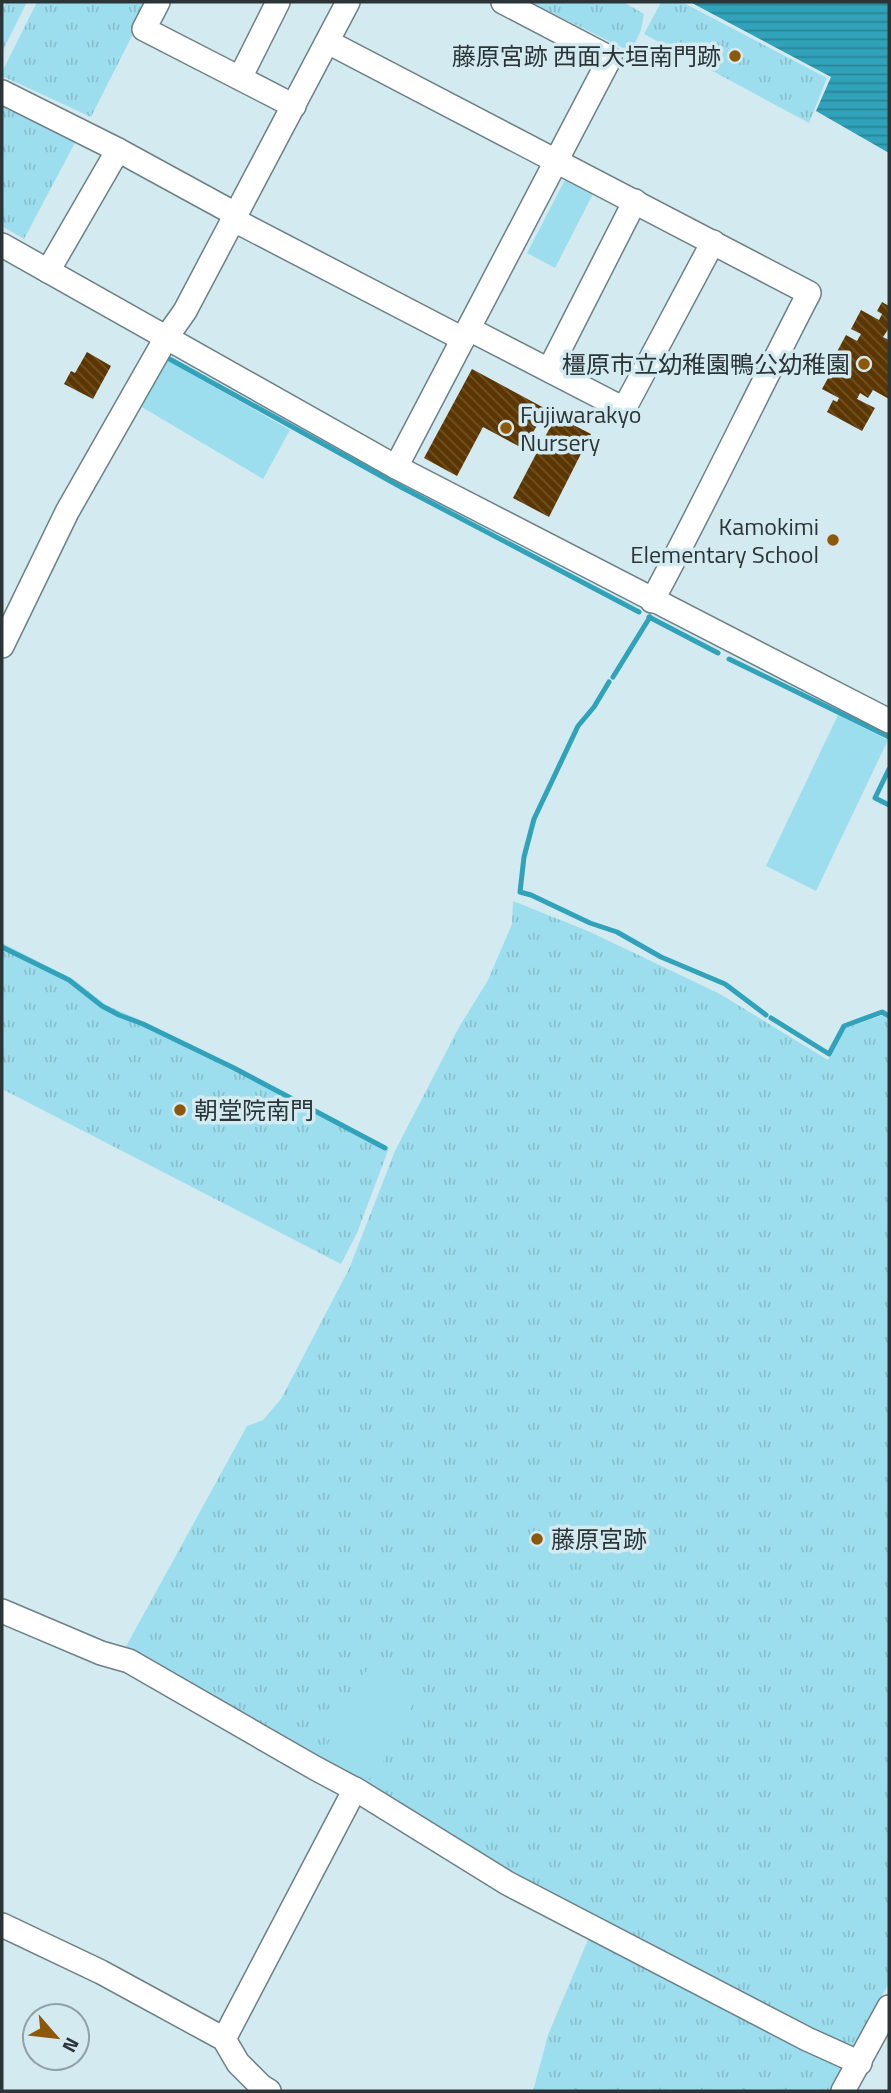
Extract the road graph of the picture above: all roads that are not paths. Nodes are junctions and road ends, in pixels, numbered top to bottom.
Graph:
1 (158, 2) edge
2 (278, 2) edge
3 (348, 2) edge
4 (503, 2) edge
5 (328, 42) junction
6 (240, 78) junction
7 (2, 92) edge
8 (294, 106) junction
9 (118, 150) junction
10 (556, 160) junction
11 (635, 201) junction
12 (236, 217) junction
13 (713, 242) junction
14 (2, 245) edge
15 (48, 271) junction
16 (466, 334) junction
17 (166, 338) junction
18 (549, 370) junction
19 (396, 467) junction
20 (652, 601) junction
21 (2, 646) edge
22 (889, 721) edge
23 (2, 1611) edge
24 (355, 1789) junction
25 (2, 1925) edge
26 (889, 2007) edge
27 (223, 2039) junction
28 (860, 2063) junction
29 (270, 2091) edge
30 (843, 2091) edge

1 - 6 street
2 - 6 street
3 - 5 street
4 - 10 street
5 - 8 street
5 - 10 street
6 - 8 street
7 - 9 street
8 - 12 street
9 - 12 street
9 - 15 street
10 - 11 street
10 - 16 street
11 - 13 street
11 - 18 street
12 - 16 street
12 - 17 street
13 - 18 street
13 - 20 street
14 - 15 street
15 - 17 street
16 - 18 street
16 - 19 street
17 - 19 street
17 - 21 street
19 - 20 street
20 - 22 street
23 - 24 street
24 - 27 street
24 - 28 street
25 - 27 street
26 - 28 street
27 - 29 street
28 - 30 street

